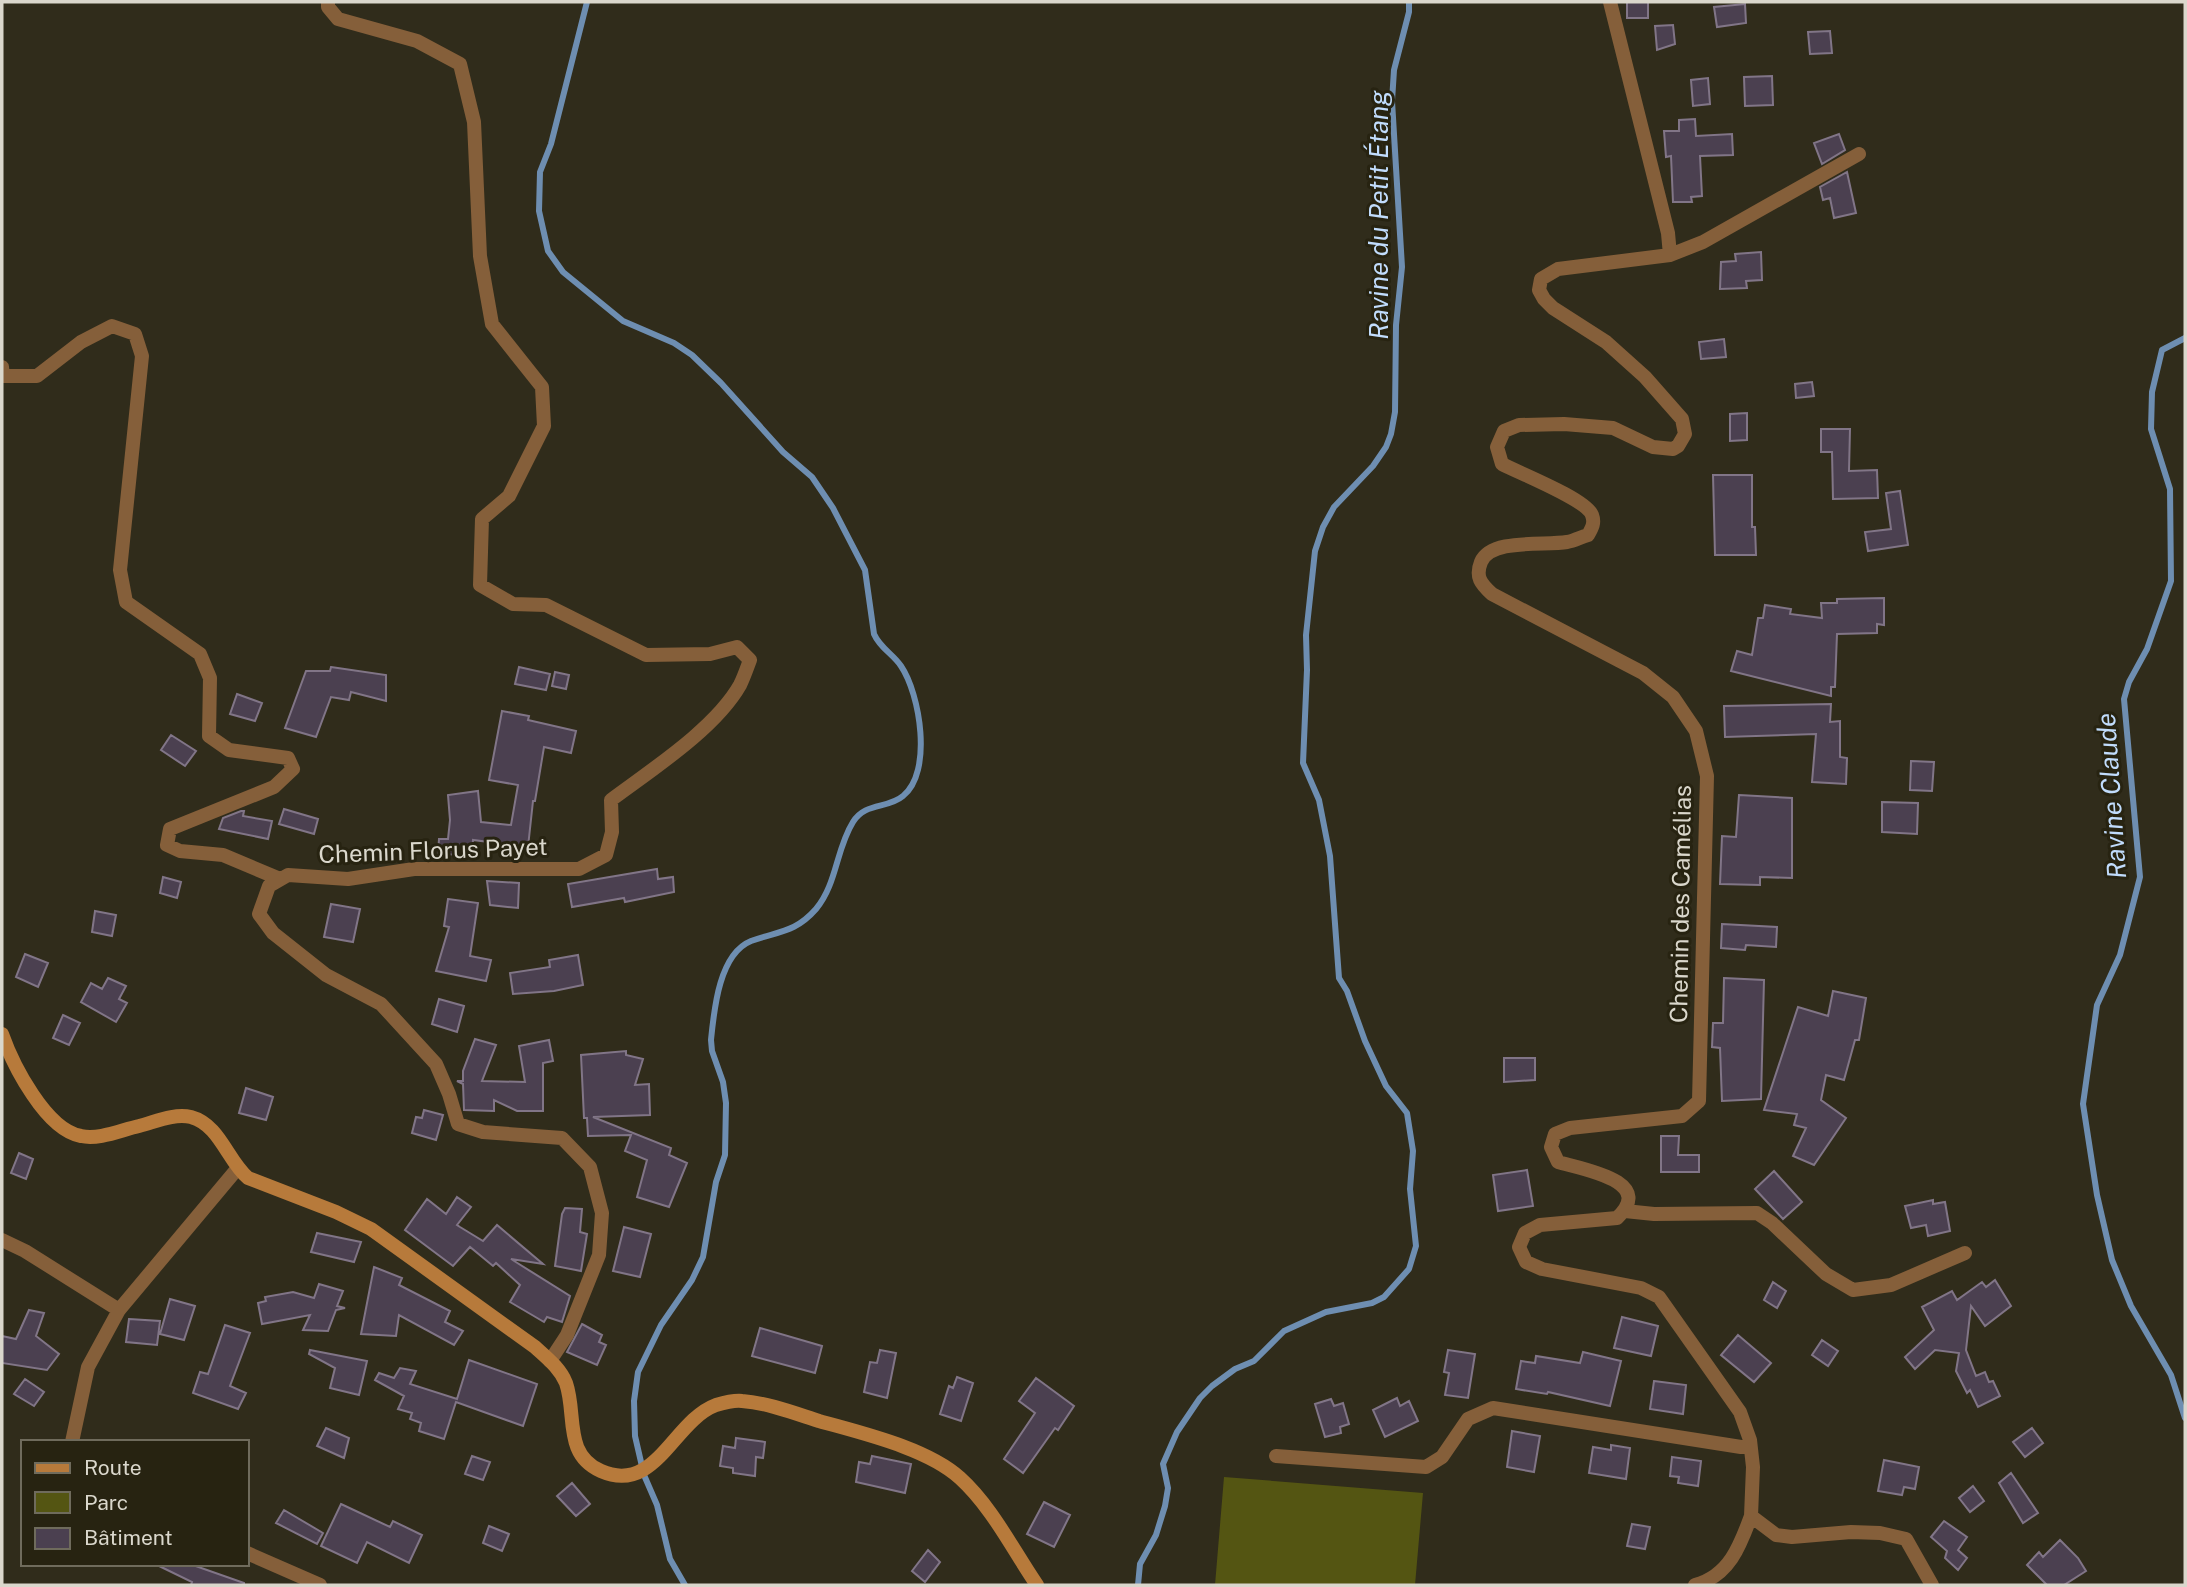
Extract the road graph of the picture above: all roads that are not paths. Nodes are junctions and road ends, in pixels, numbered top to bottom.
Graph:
1 (328, 2) edge
2 (1610, 2) edge
3 (1858, 154) dead end
4 (1670, 255) junction
5 (2, 367) edge
6 (280, 879) junction
7 (2, 1034) edge
8 (237, 1169) junction
9 (1625, 1211) junction
10 (2, 1240) edge
11 (1965, 1253) dead end
12 (119, 1310) junction
13 (550, 1361) junction
14 (72, 1440) edge
15 (1750, 1446) junction
16 (1276, 1456) dead end
17 (1751, 1516) junction
18 (248, 1553) edge
19 (320, 1585) edge
20 (1037, 1585) edge
21 (1695, 1585) edge
22 (1931, 1585) edge

1 - 6 street, Chemin Florus Payet
2 - 4 street
3 - 4 street
4 - 9 street, Chemin des Camélias
5 - 6 street
6 - 13 street
7 - 8 main road
8 - 12 street
8 - 13 main road
9 - 11 street
9 - 15 street
10 - 12 street
12 - 14 street
13 - 20 main road
15 - 16 street
15 - 17 street
17 - 21 street
17 - 22 street
18 - 19 street

